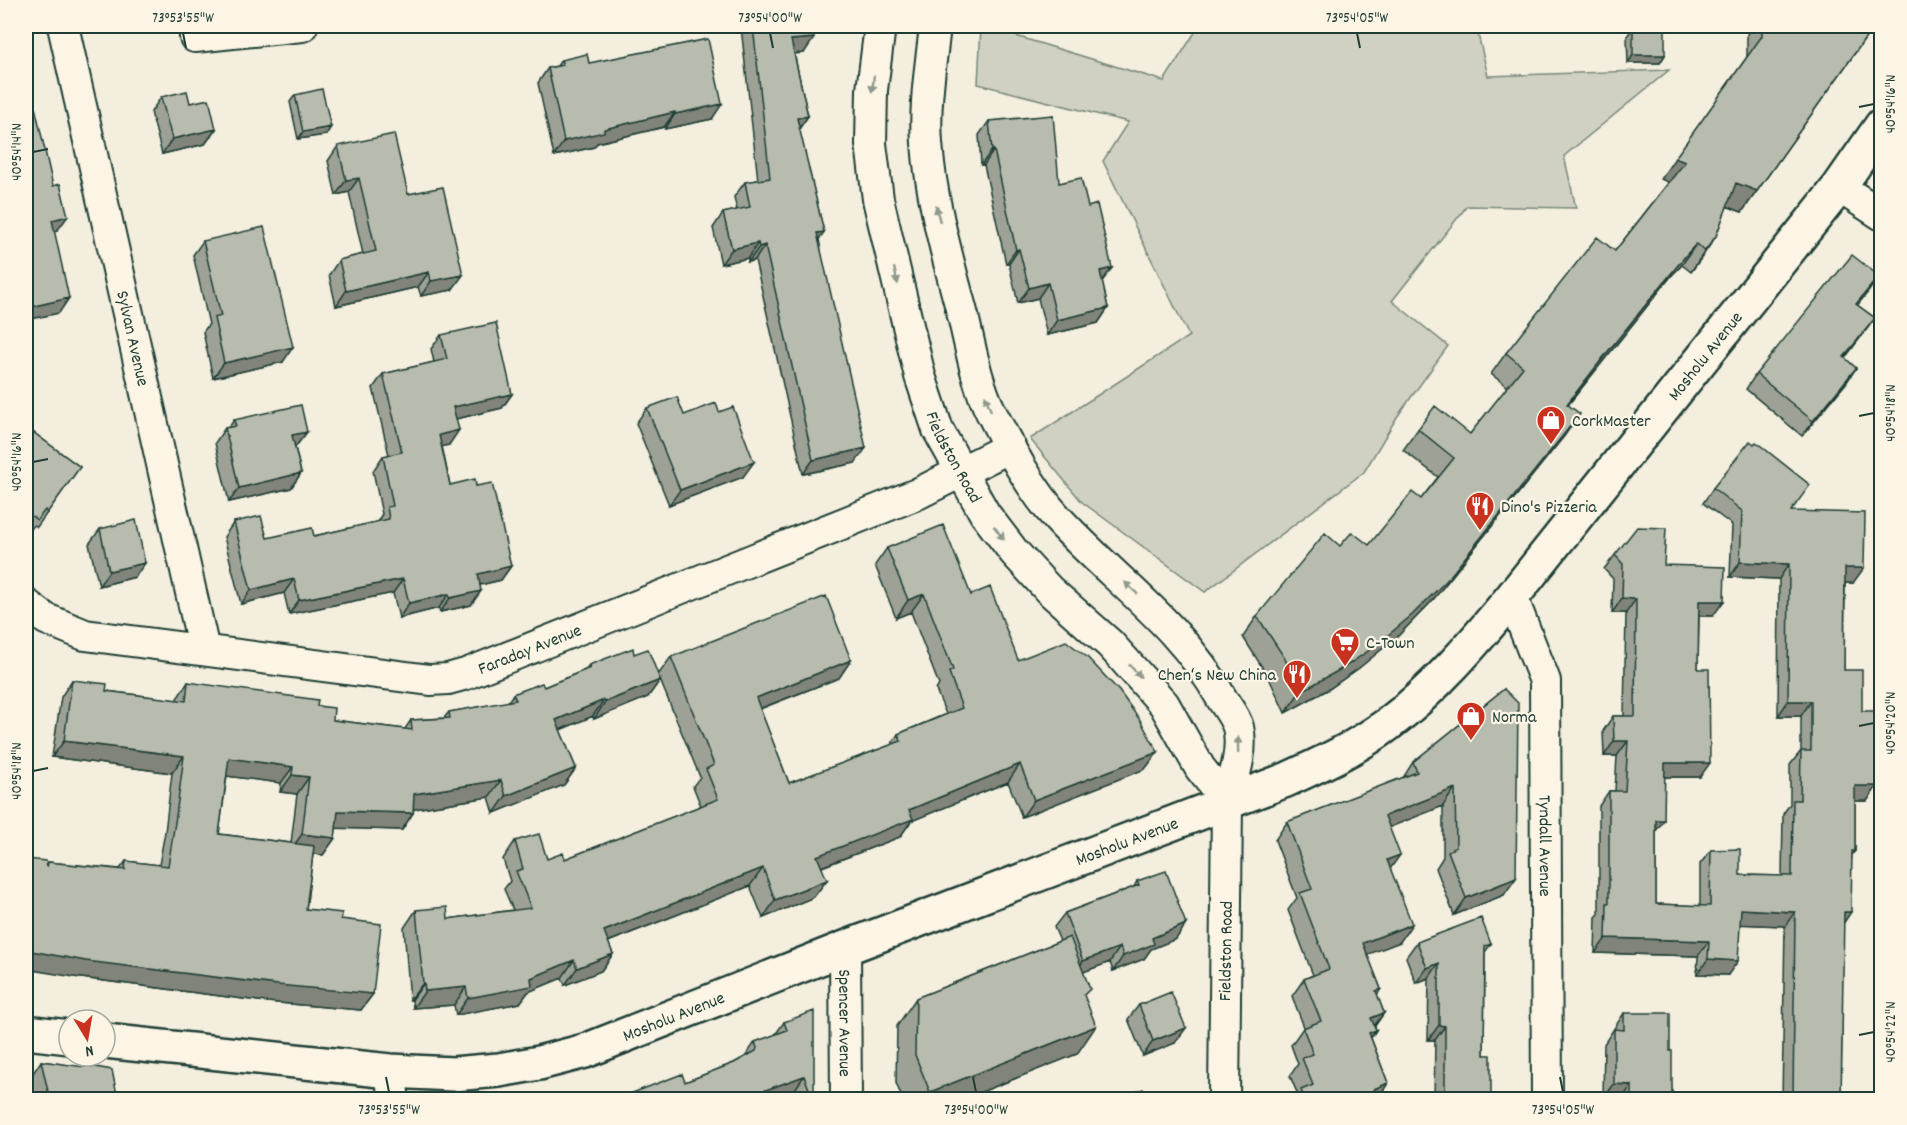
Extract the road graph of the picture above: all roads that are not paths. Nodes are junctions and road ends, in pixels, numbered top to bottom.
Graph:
1 (63, 26) edge
2 (302, 26) edge
3 (880, 26) edge
4 (935, 26) edge
5 (195, 37) dead end
6 (1881, 125) edge
7 (1839, 187) junction
8 (1881, 215) edge
9 (1010, 447) junction
10 (961, 473) junction
11 (1512, 597) junction
12 (26, 604) edge
13 (204, 650) junction
14 (1227, 802) junction
15 (845, 948) junction
16 (26, 1032) edge
17 (57, 1036) edge
18 (117, 1043) edge
19 (392, 1085) edge
20 (846, 1100) edge
21 (1224, 1100) edge
22 (1547, 1100) edge

1 - 13 street, Sylvan Avenue
2 - 5 street
3 -> 10 street, Fieldston Road
9 -> 4 street, Fieldston Road
6 - 7 street, Mosholu Avenue
7 - 8 street
7 - 11 street, Mosholu Avenue
9 - 10 street, Faraday Avenue
14 -> 9 street, Fieldston Road
10 - 13 street, Faraday Avenue
10 -> 14 street, Fieldston Road
11 - 14 street, Mosholu Avenue
11 - 22 street, Tyndall Avenue
12 - 13 street, Faraday Avenue
14 - 15 street, Mosholu Avenue
14 - 21 street, Fieldston Road
15 - 19 street, Mosholu Avenue
15 - 20 street, Spencer Avenue
16 - 17 street
18 - 19 street, Mosholu Avenue

